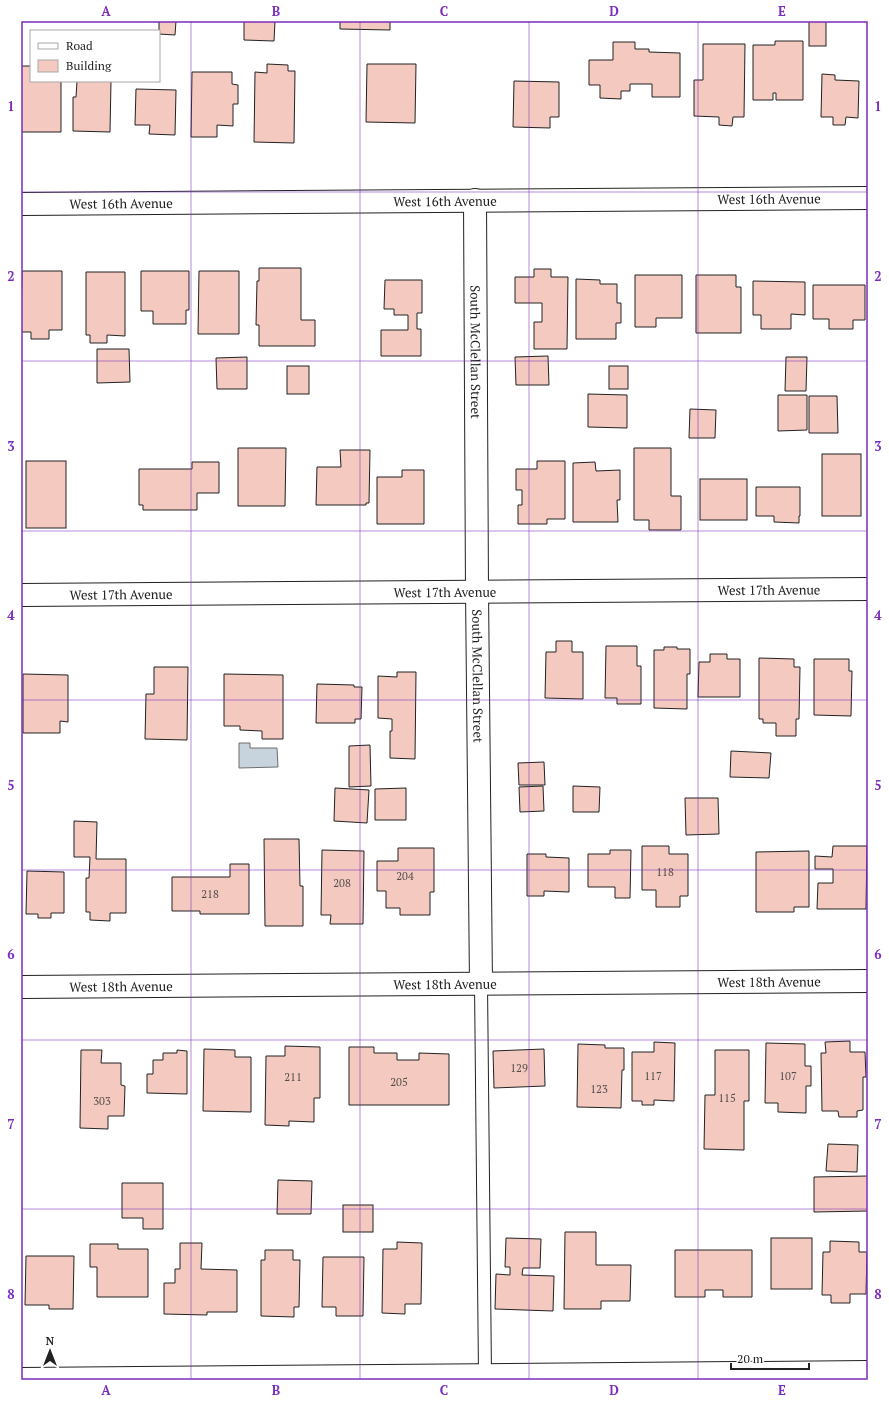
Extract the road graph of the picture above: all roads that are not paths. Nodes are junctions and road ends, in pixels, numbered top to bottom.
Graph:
1 (868, 198) edge
2 (475, 200) junction
3 (21, 204) edge
4 (868, 589) edge
5 (477, 591) junction
6 (21, 595) edge
7 (868, 981) edge
8 (481, 984) junction
9 (21, 987) edge
10 (868, 1372) edge
11 (485, 1378) edge
12 (21, 1379) edge

1 - 2 street, West 16th Avenue
2 - 3 street, West 16th Avenue
2 - 5 street, South McClellan Street
4 - 5 street, West 17th Avenue
5 - 6 street, West 17th Avenue
5 - 8 street, South McClellan Street
7 - 8 street, West 18th Avenue
8 - 9 street, West 18th Avenue
8 - 11 lane
10 - 11 street
11 - 12 street

